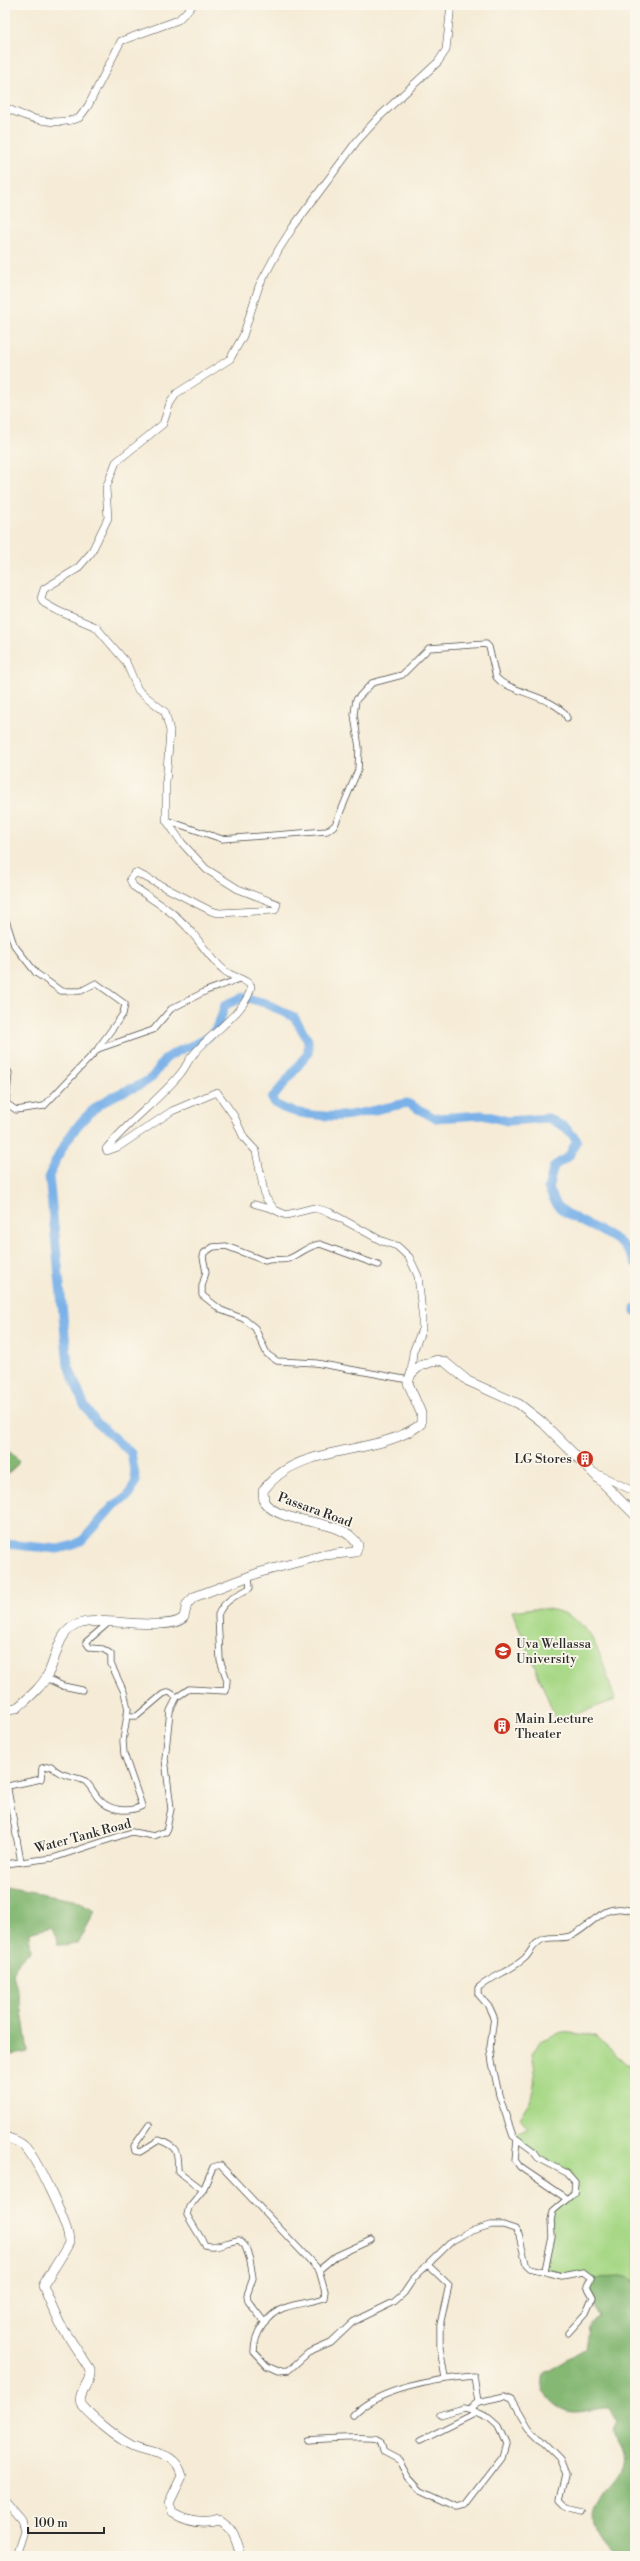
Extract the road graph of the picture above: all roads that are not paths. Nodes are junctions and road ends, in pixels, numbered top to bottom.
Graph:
1 (193, 5) edge
2 (451, 5) edge
3 (5, 107) edge
4 (567, 718) dead end
5 (166, 820) junction
6 (5, 917) edge
7 (239, 979) junction
8 (98, 1049) junction
9 (5, 1066) edge
10 (254, 1204) dead end
11 (274, 1210) junction
12 (378, 1265) dead end
13 (410, 1377) junction
14 (587, 1468) junction
15 (635, 1492) edge
16 (635, 1515) edge
17 (249, 1578) junction
18 (106, 1621) junction
19 (46, 1678) junction
20 (82, 1690) dead end
21 (177, 1697) junction
22 (5, 1709) edge
23 (126, 1716) junction
24 (20, 1862) junction
25 (5, 1864) edge
26 (635, 1912) edge
27 (149, 2125) dead end
28 (5, 2137) edge
29 (517, 2140) junction
30 (203, 2190) junction
31 (567, 2199) junction
32 (371, 2240) dead end
33 (429, 2266) junction
34 (319, 2270) junction
35 (545, 2270) junction
36 (265, 2322) junction
37 (568, 2333) dead end
38 (444, 2378) junction
39 (478, 2402) junction
40 (469, 2409) junction
41 (476, 2413) junction
42 (353, 2415) dead end
43 (440, 2415) dead end
44 (308, 2440) dead end
45 (420, 2441) dead end
46 (6, 2505) edge
47 (581, 2511) dead end
48 (16, 2556) edge
49 (241, 2556) edge

1 - 3 street
2 - 5 street
4 - 5 street
5 - 7 street
6 - 8 street
7 - 8 street
7 - 11 street
8 - 9 street
10 - 11 street
11 - 13 street
12 - 13 street
13 - 14 main road
13 - 17 main road, Passara Road
14 - 15 street
14 - 16 main road
17 - 18 main road, Passara Road
17 - 21 street
18 - 19 main road, Passara Road
18 - 23 street
19 - 20 street
19 - 22 main road, Passara Road
21 - 23 street
21 - 24 street, Water Tank Road
23 - 24 street
24 - 25 street, Water Tank Road
26 - 29 street
27 - 30 street
28 - 49 main road
29 - 31 street
29 - 31 street
30 - 34 street
30 - 36 street
31 - 35 street
32 - 34 street
33 - 35 street
33 - 36 street
33 - 38 street
34 - 36 street
35 - 37 street
38 - 39 street
38 - 42 street
39 - 40 street
39 - 47 street
40 - 41 street
40 - 43 street
41 - 44 street
41 - 45 street
46 - 48 street

